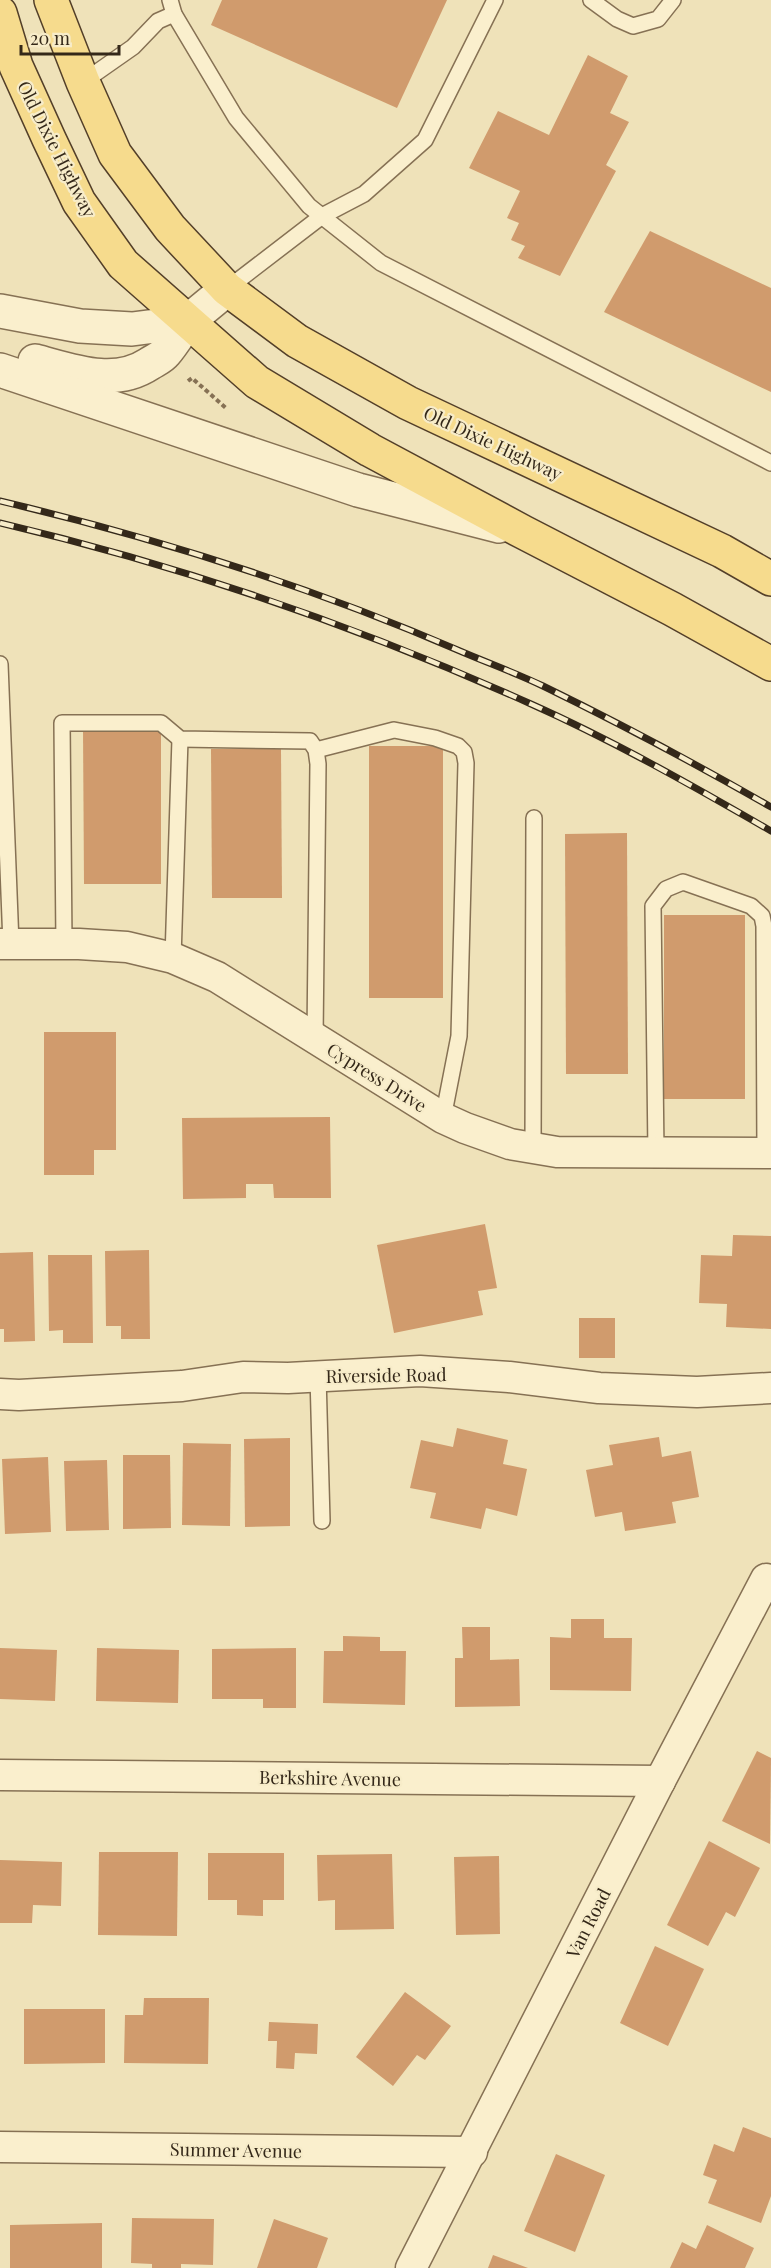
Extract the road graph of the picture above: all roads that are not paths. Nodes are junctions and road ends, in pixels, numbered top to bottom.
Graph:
1 (51, 0) edge
2 (495, 0) edge
3 (591, 0) edge
4 (673, 0) edge
5 (172, 7) edge
6 (0, 13) edge
7 (83, 82) junction
8 (322, 216) junction
9 (227, 289) junction
10 (0, 311) edge
11 (187, 322) junction
12 (0, 351) edge
13 (0, 370) edge
14 (771, 463) edge
15 (523, 532) junction
16 (770, 575) edge
17 (0, 664) edge
18 (771, 664) edge
19 (180, 739) junction
20 (316, 750) junction
21 (534, 818) dead end
22 (5, 944) edge
23 (64, 944) junction
24 (173, 958) junction
25 (315, 1038) junction
26 (444, 1118) junction
27 (533, 1148) junction
28 (656, 1153) junction
29 (768, 1153) edge
30 (318, 1376) junction
31 (771, 1388) edge
32 (0, 1394) edge
33 (322, 1521) dead end
34 (766, 1579) dead end
35 (0, 1775) edge
36 (660, 1781) junction
37 (0, 2147) edge
38 (472, 2152) junction
39 (411, 2268) edge

1 - 7 main road, Old Dixie Highway
2 - 8 lane
3 - 4 lane
5 - 7 lane
5 - 8 lane
6 - 11 main road, Old Dixie Highway
7 - 9 main road, Old Dixie Highway
8 - 9 lane
8 - 14 lane
9 - 11 street
9 - 16 main road, Old Dixie Highway
10 - 11 street
11 - 12 street
11 - 15 main road, Old Dixie Highway
13 - 15 street, Old Dixie Highway
15 - 18 main road, Old Dixie Highway
17 - 22 lane
19 - 20 lane
19 - 23 lane
19 - 24 lane
20 - 25 lane
20 - 26 lane
21 - 27 lane
22 - 23 street, Cypress Drive
23 - 24 street, Cypress Drive
24 - 25 street, Cypress Drive
25 - 26 street, Cypress Drive
26 - 27 street, Cypress Drive
27 - 28 street, Cypress Drive
28 - 29 street, Cypress Drive
28 - 29 lane
30 - 31 street, Riverside Road
30 - 32 street, Riverside Road
30 - 33 lane
34 - 36 street, Van Road
35 - 36 street, Berkshire Avenue
36 - 38 street, Van Road
37 - 38 street, Summer Avenue
38 - 39 street, Van Road

